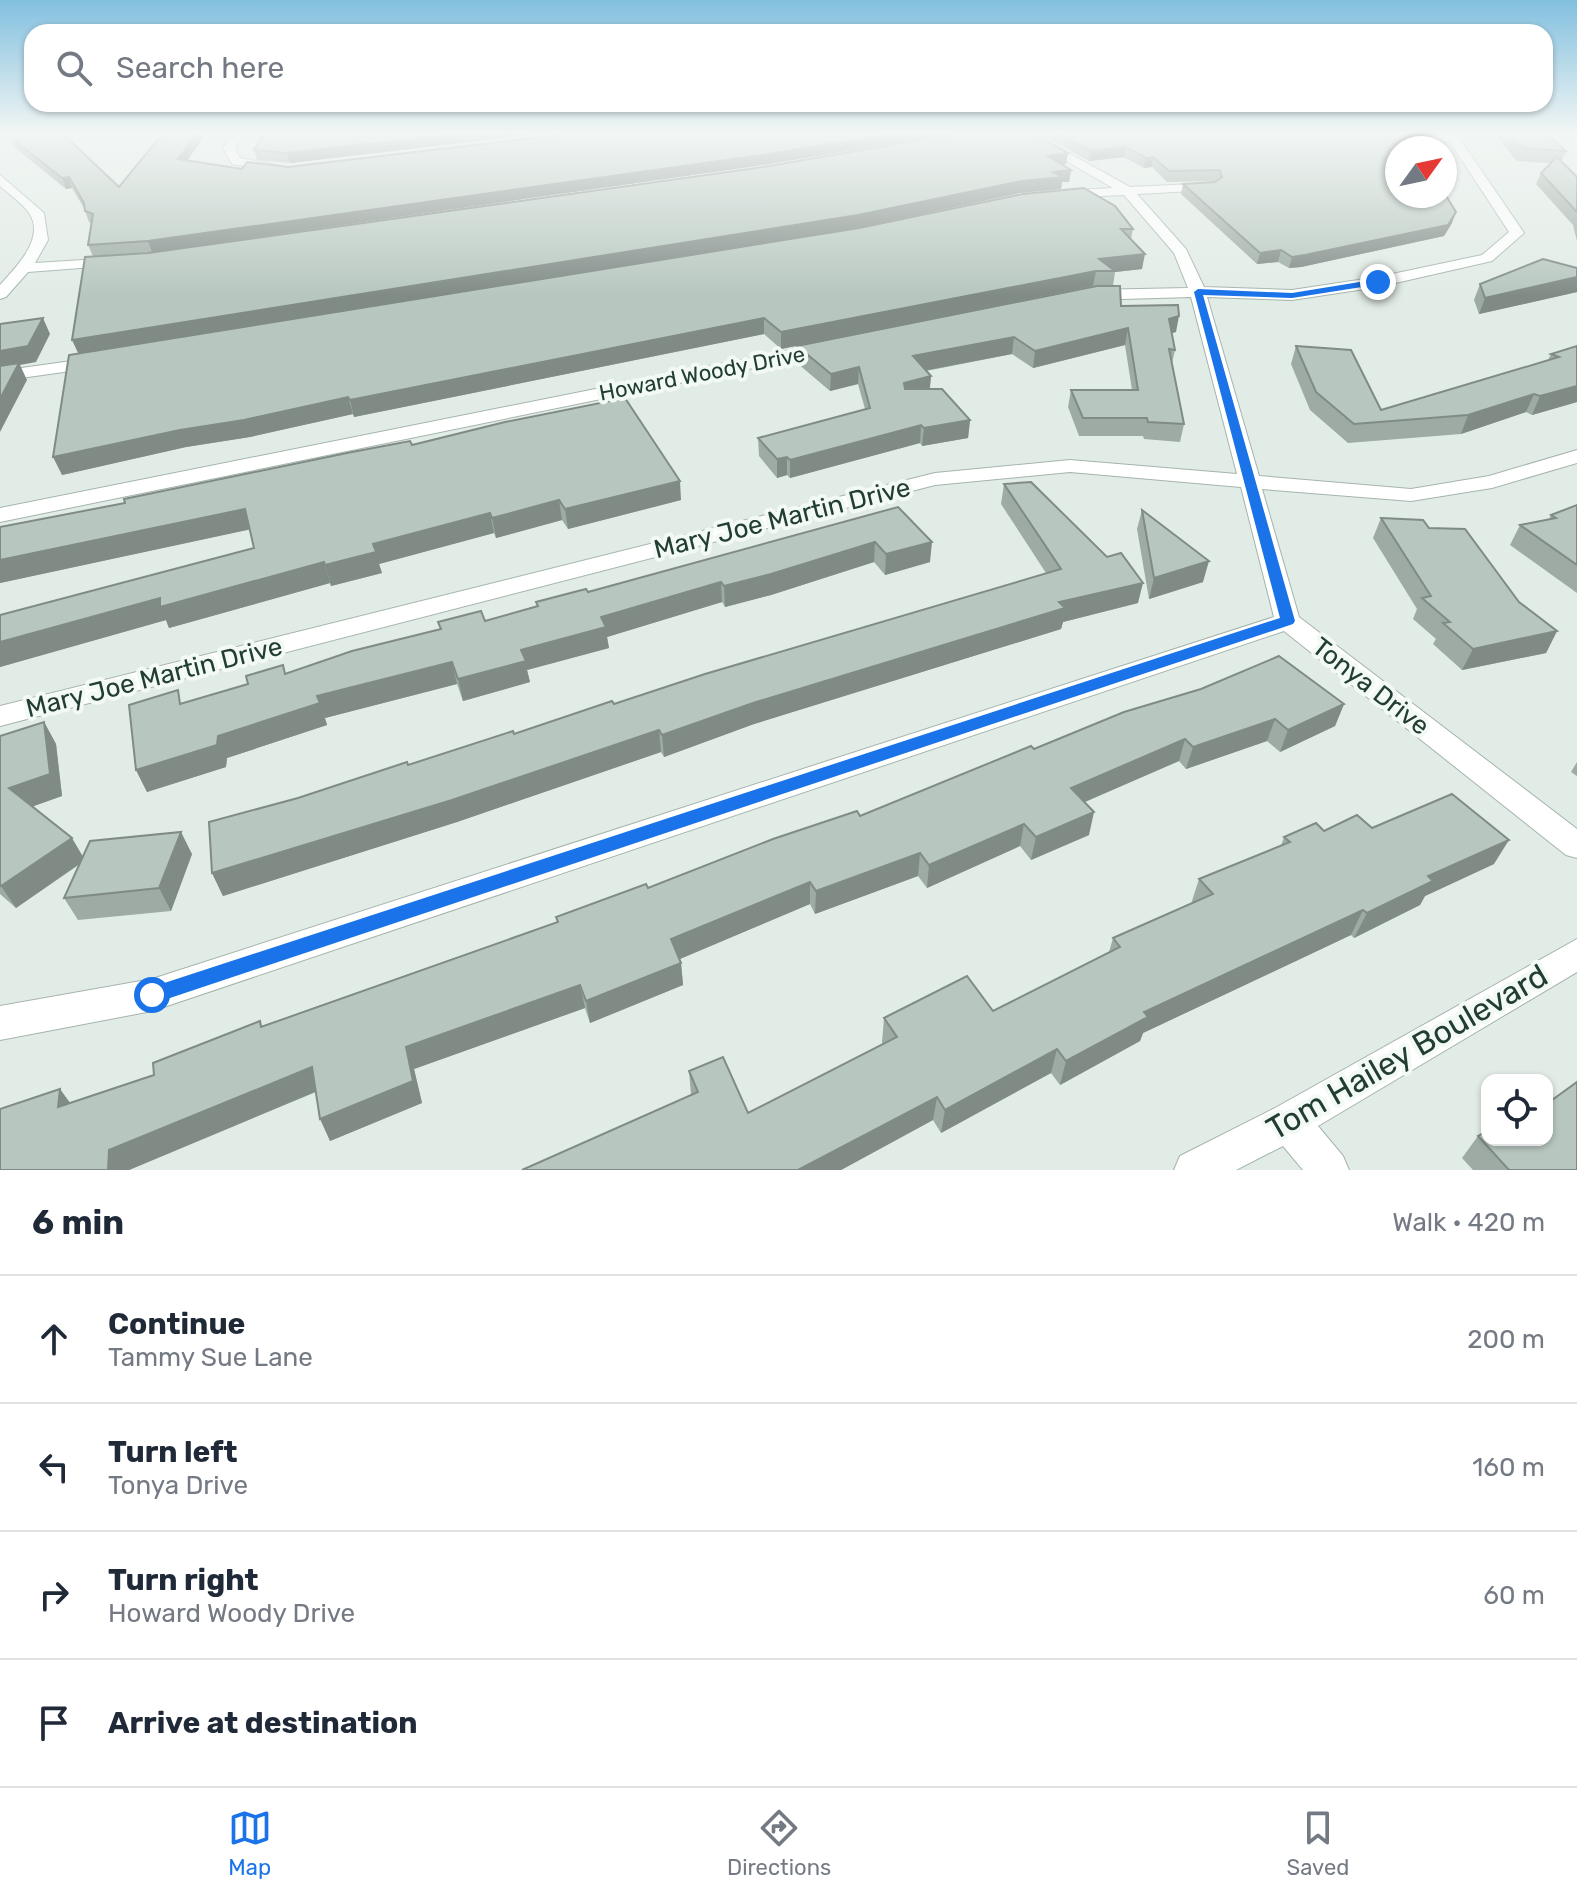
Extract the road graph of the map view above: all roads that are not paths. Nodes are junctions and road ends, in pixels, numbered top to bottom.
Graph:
1 (8, 187) edge
2 (1120, 187) edge
3 (1198, 187) edge
4 (1485, 187) edge
5 (1126, 190) junction
6 (1050, 197) edge
7 (124, 261) edge
8 (24, 268) junction
9 (1198, 292) junction
10 (0, 294) edge
11 (1063, 300) edge
12 (844, 344) edge
13 (121, 358) edge
14 (0, 376) edge
15 (1577, 456) edge
16 (1252, 483) junction
17 (0, 515) edge
18 (1288, 621) junction
19 (0, 716) edge
20 (1577, 846) edge
21 (1577, 954) edge
22 (0, 1023) edge
23 (1289, 1122) junction
24 (1194, 1170) edge
25 (1329, 1170) edge

1 - 8 street
2 - 5 street, Tonya Drive
3 - 5 street
4 - 9 street
5 - 6 street
5 - 9 street, Tonya Drive
7 - 8 street
8 - 10 street
9 - 11 street
9 - 16 street, Tonya Drive
12 - 17 street, Howard Woody Drive
13 - 14 street
15 - 16 street, Mary Joe Martin Drive
16 - 18 street, Tonya Drive
16 - 19 street, Mary Joe Martin Drive
18 - 20 street, Tonya Drive
18 - 22 street
21 - 23 street, Tom Hailey Boulevard
23 - 24 street, Tom Hailey Boulevard
23 - 25 street

